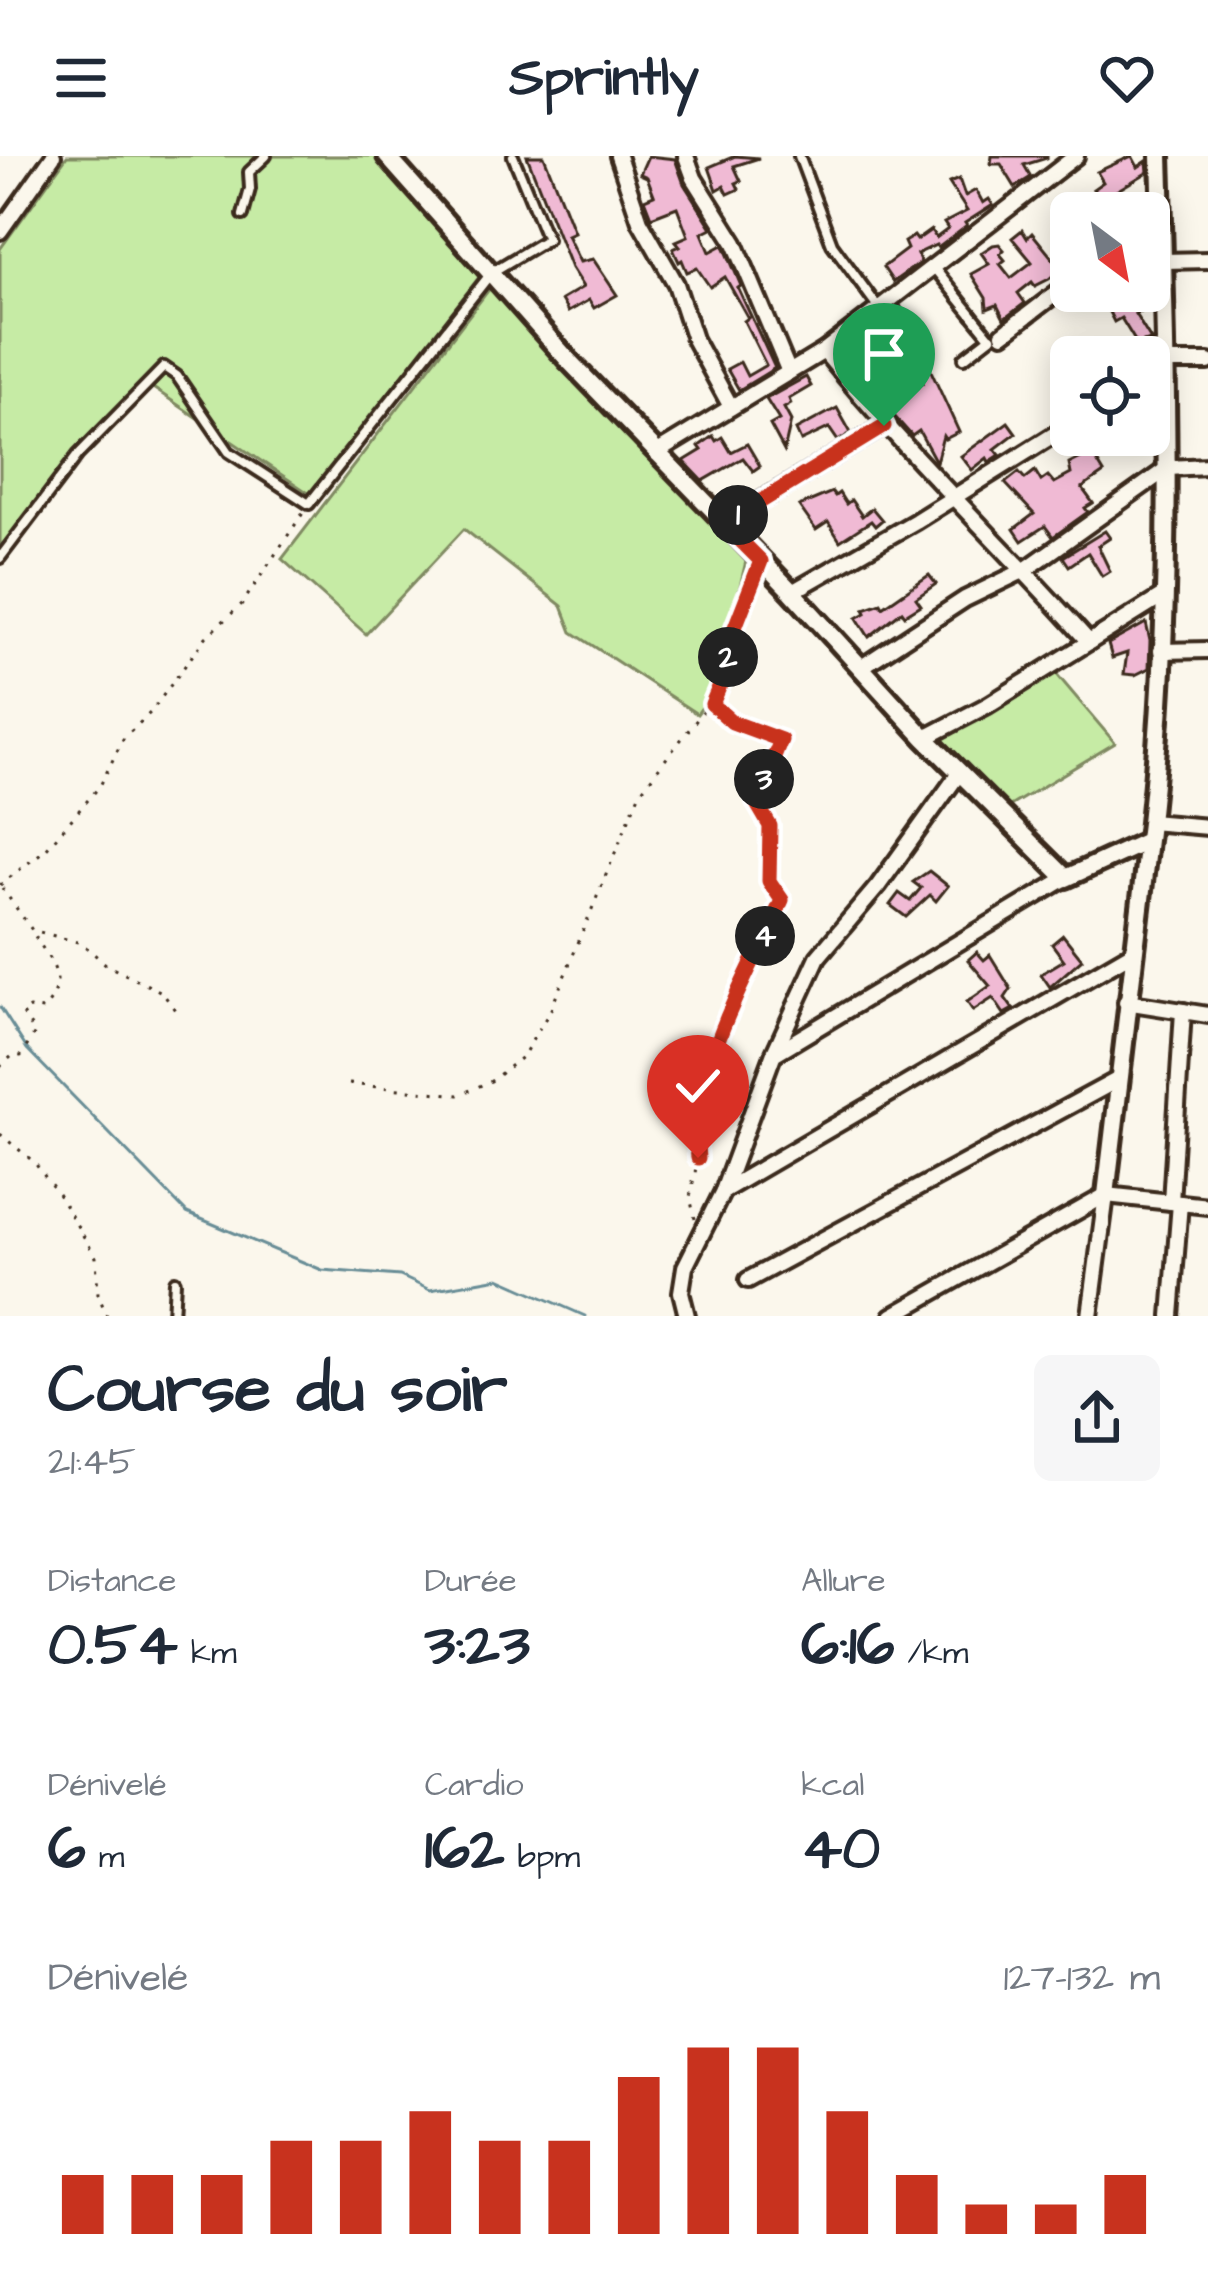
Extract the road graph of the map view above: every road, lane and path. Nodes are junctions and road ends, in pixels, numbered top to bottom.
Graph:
1 (266, 156) edge
2 (387, 156) edge
3 (513, 156) edge
4 (618, 156) edge
5 (686, 156) edge
6 (799, 156) edge
7 (1076, 156) edge
8 (1160, 156) edge
9 (48, 159) edge
10 (1158, 192) edge
11 (243, 215) dead end
12 (0, 231) edge
13 (1208, 260) edge
14 (1170, 261) edge
15 (933, 266) junction
16 (492, 272) junction
17 (1050, 297) edge
18 (879, 308) junction
19 (996, 336) junction
20 (824, 351) junction
21 (1170, 357) edge
22 (964, 358) dead end
23 (1208, 362) edge
24 (789, 372) junction
25 (731, 407) junction
26 (884, 426) junction
27 (1050, 437) edge
28 (656, 453) junction
29 (1168, 456) edge
30 (1208, 466) edge
31 (1168, 468) junction
32 (952, 496) junction
33 (309, 504) junction
34 (724, 524) junction
35 (0, 557) edge
36 (761, 561) junction
37 (1025, 570) junction
38 (793, 592) junction
39 (1163, 596) junction
40 (1089, 642) junction
41 (1208, 650) edge
42 (1161, 651) junction
43 (860, 668) junction
44 (712, 704) junction
45 (925, 738) junction
46 (961, 772) junction
47 (1150, 822) junction
48 (1208, 827) edge
49 (1147, 841) junction
50 (1066, 878) junction
51 (0, 885) edge
52 (32, 930) junction
53 (1133, 952) junction
54 (1126, 1001) junction
55 (175, 1010) dead end
56 (1183, 1011) junction
57 (1208, 1015) edge
58 (774, 1053) junction
59 (0, 1067) edge
60 (1119, 1078) junction
61 (349, 1084) dead end
62 (0, 1134) edge
63 (723, 1191) junction
64 (1106, 1195) junction
65 (1176, 1203) junction
66 (1208, 1206) edge
67 (698, 1241) junction
68 (748, 1280) dead end
69 (175, 1281) dead end
70 (107, 1316) edge
71 (172, 1316) edge
72 (687, 1316) edge
73 (892, 1316) edge
74 (1090, 1316) edge
75 (1171, 1316) edge

1 - 11 lane
2 - 16 street
3 - 16 lane
4 - 25 street
5 - 24 street
6 - 18 lane
7 - 15 street
8 - 10 street
9 - 12 street
13 - 14 street
15 - 18 street
15 - 19 lane
16 - 28 street
16 - 33 lane
17 - 19 street
18 - 20 street
19 - 22 lane
20 - 24 street
20 - 26 street
21 - 23 street
24 - 25 street
25 - 28 street
26 - 32 street
26 - 34 street
27 - 32 street
28 - 34 street
29 - 31 street
30 - 31 street
31 - 37 street
31 - 39 street
32 - 37 street
32 - 38 street
33 - 35 lane
33 - 51 path
34 - 36 street
36 - 38 street
36 - 44 path
37 - 40 street
37 - 43 street
38 - 43 street
39 - 40 street
39 - 42 street
40 - 45 street
41 - 42 street
42 - 47 street
43 - 45 street
44 - 61 path
44 - 67 path
45 - 46 street
46 - 50 street
46 - 58 street
47 - 48 street
47 - 49 street
49 - 50 street
49 - 53 street
50 - 58 street
51 - 52 path
52 - 55 path
52 - 59 path
53 - 54 street
53 - 63 street
54 - 56 street
54 - 60 street
56 - 57 street
56 - 65 street
58 - 63 street
60 - 64 street
60 - 68 street
62 - 70 path
63 - 67 street
64 - 65 street
64 - 73 street
64 - 74 street
65 - 66 street
65 - 75 street
67 - 72 street
69 - 71 lane

